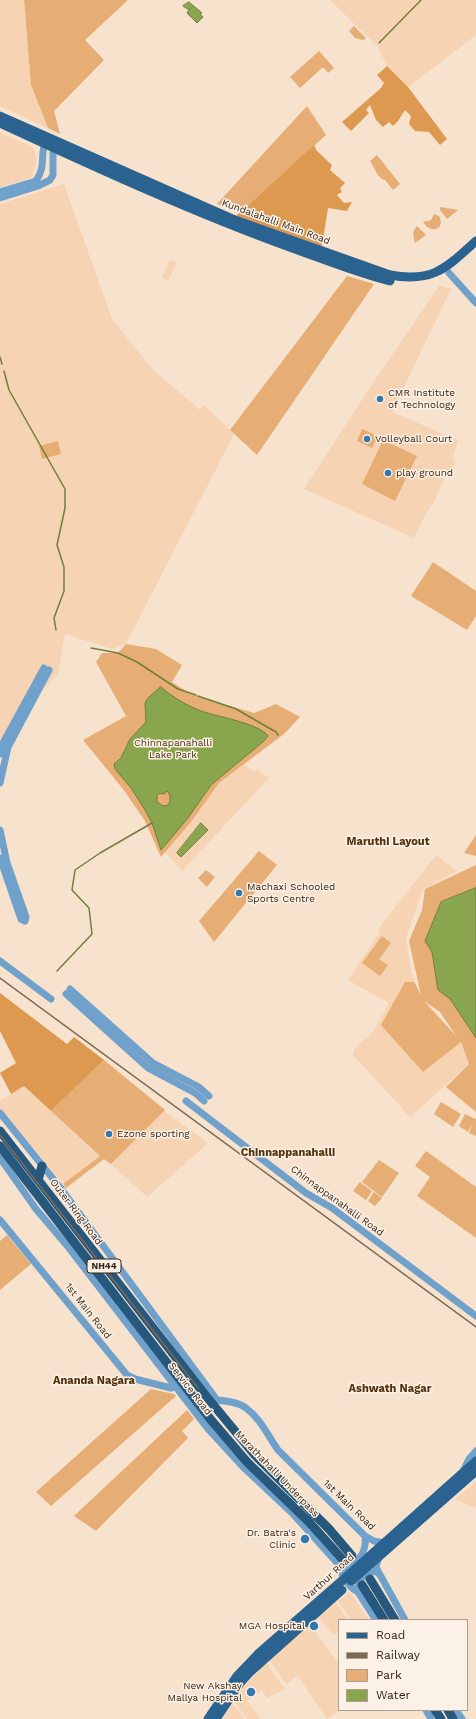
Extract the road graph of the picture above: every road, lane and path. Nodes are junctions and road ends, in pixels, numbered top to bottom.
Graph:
1 (0, 116) edge
2 (0, 123) edge
3 (34, 135) junction
4 (46, 140) junction
5 (56, 145) junction
6 (0, 192) edge
7 (0, 198) edge
8 (476, 242) edge
9 (476, 249) edge
10 (449, 273) junction
11 (476, 303) edge
12 (0, 754) edge
13 (0, 783) edge
14 (0, 830) edge
15 (0, 858) edge
16 (0, 961) edge
17 (68, 991) dead end
18 (51, 999) dead end
19 (207, 1098) dead end
20 (186, 1101) dead end
21 (0, 1113) edge
22 (0, 1131) edge
23 (0, 1146) edge
24 (0, 1158) edge
25 (42, 1166) junction
26 (38, 1180) junction
27 (0, 1220) edge
28 (476, 1316) edge
29 (178, 1383) junction
30 (213, 1400) junction
31 (476, 1451) edge
32 (476, 1461) edge
33 (476, 1471) edge
34 (462, 1474) junction
35 (365, 1536) junction
36 (384, 1542) junction
37 (379, 1557) junction
38 (345, 1561) junction
39 (379, 1574) junction
40 (370, 1579) dead end
41 (346, 1582) junction
42 (360, 1589) junction
43 (375, 1619) edge
44 (383, 1619) edge
45 (394, 1619) edge
46 (404, 1619) edge
47 (208, 1719) edge
48 (216, 1719) edge

1 - 3 main road, Kundalahalli Main Road
2 - 3 main road, Kundalahalli Main Road
3 - 4 main road, Kundalahalli Main Road
4 - 5 main road, Kundalahalli Main Road
4 - 6 street
5 - 7 street
5 - 8 main road, Kundalahalli Main Road
5 - 10 main road, Kundalahalli Main Road
9 - 10 main road, Kundalahalli Main Road
10 - 11 street
12 - 13 street
14 - 15 street
16 - 18 street
17 - 19 street
20 - 28 street, Chinnappanahalli Road
21 - 25 street, Service Road
22 - 26 highway, Outer Ring Road / NH44
23 - 29 highway, Outer Ring Road / NH44
24 - 29 street, Service Road
25 - 26 highway
25 - 30 street, Service Road
26 - 30 highway, Outer Ring Road / NH44
27 - 29 street, 1st Main Road
29 - 38 highway, Marathahalli Underpass / NH44
30 - 35 street, 1st Main Road
30 - 38 highway, Marathahalli Underpass / NH44
31 - 34 street
32 - 34 main road, Varthur Road
33 - 37 main road, Varthur Road
34 - 36 main road, Varthur Road
35 - 36 street, 1st Main Road
35 - 38 street
36 - 41 main road, Varthur Road
37 - 39 street
37 - 41 main road, Varthur Road
38 - 41 street
39 - 42 street
39 - 46 street
40 - 45 highway
41 - 42 street
41 - 47 main road, Varthur Road
41 - 48 main road, Varthur Road
42 - 43 street
42 - 44 highway

